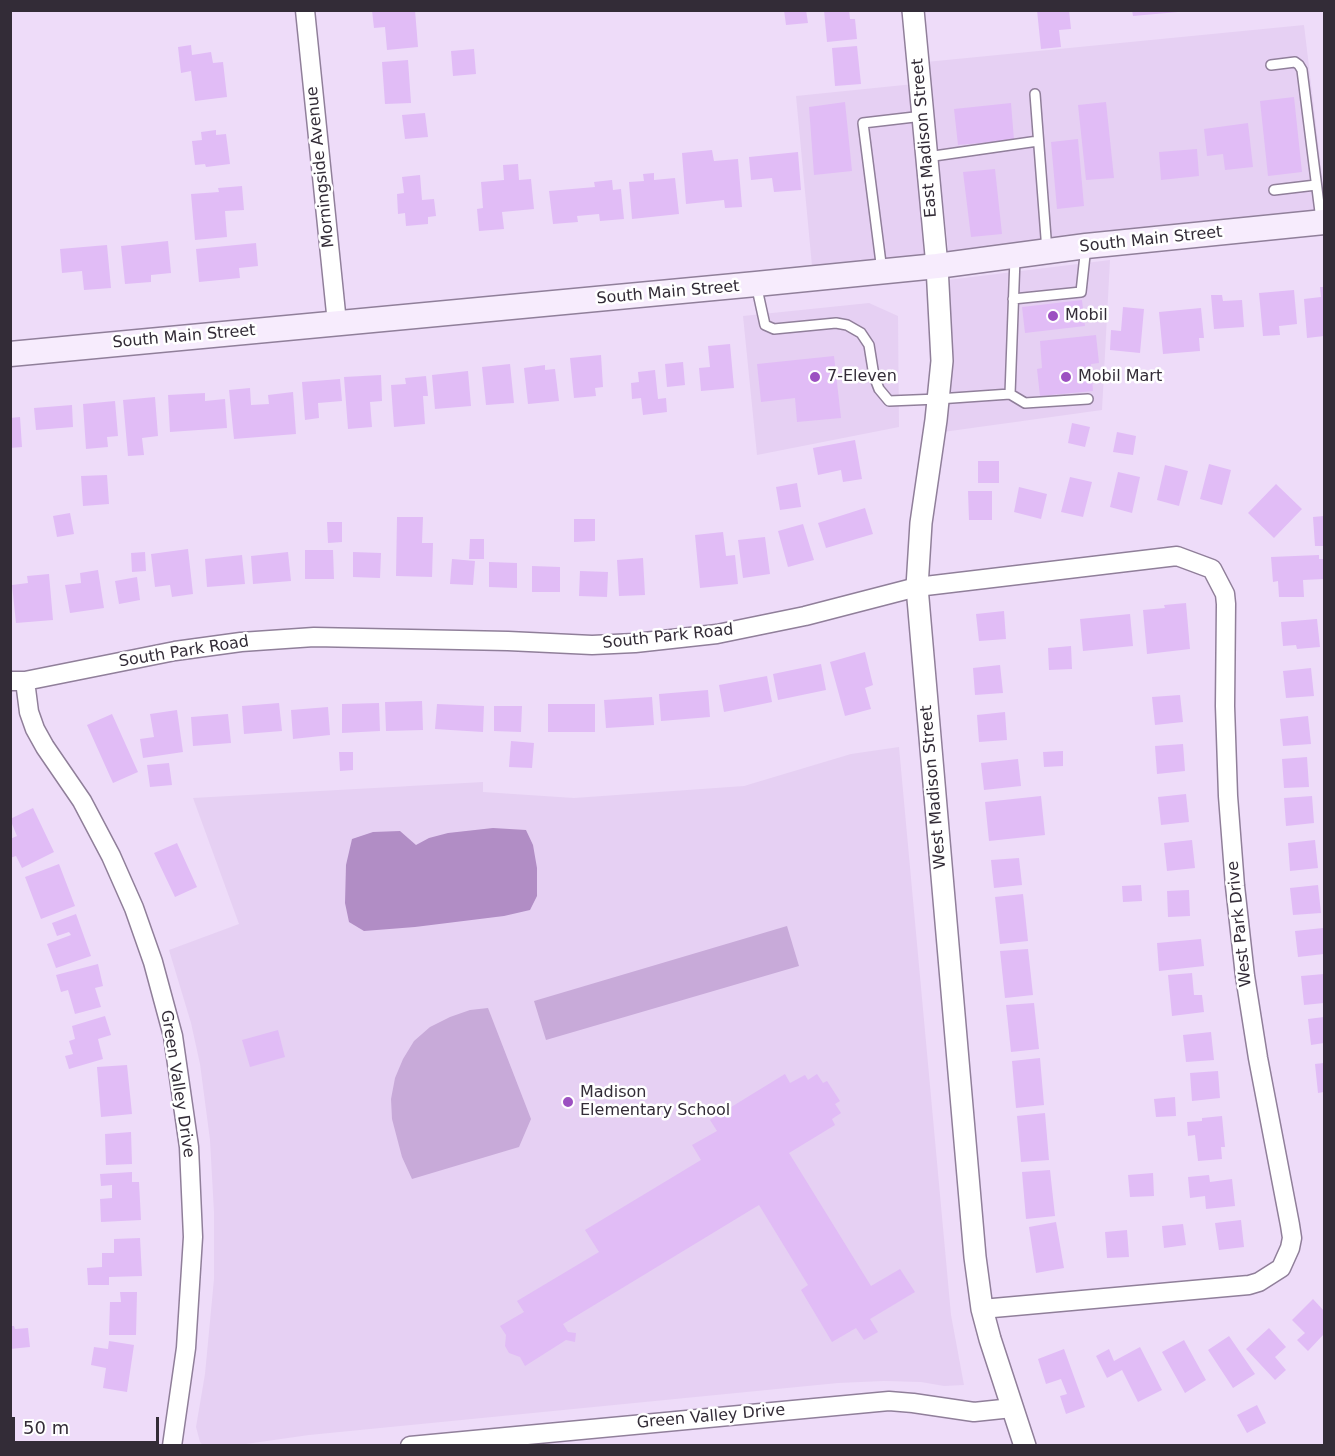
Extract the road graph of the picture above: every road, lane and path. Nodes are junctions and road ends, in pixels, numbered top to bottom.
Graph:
1 (305, 10) edge
2 (913, 10) edge
3 (1271, 65) dead end
4 (1035, 94) dead end
5 (923, 116) junction
6 (1038, 141) junction
7 (927, 157) junction
8 (1316, 185) junction
9 (1274, 190) dead end
10 (1323, 223) edge
11 (1086, 246) junction
12 (1047, 251) junction
13 (1015, 256) junction
14 (937, 266) junction
15 (882, 271) junction
16 (756, 284) junction
17 (1013, 299) junction
18 (337, 323) junction
19 (10, 354) edge
20 (1010, 394) junction
21 (938, 399) junction
22 (1088, 399) dead end
23 (1212, 569) joint
24 (917, 587) junction
25 (18, 681) edge
26 (982, 1309) junction
27 (1012, 1408) junction
28 (172, 1446) edge
29 (410, 1446) edge
30 (1025, 1446) edge

1 - 18 street, Morningside Avenue
2 - 5 street, East Madison Street
3 - 8 lane
4 - 6 lane
5 - 7 street, East Madison Street
5 - 15 lane
6 - 7 lane
6 - 12 lane
7 - 14 street, East Madison Street
8 - 9 lane
8 - 10 lane
10 - 11 main road, South Main Street
11 - 12 main road, South Main Street
11 - 17 lane
12 - 13 main road, South Main Street
13 - 14 main road, South Main Street
13 - 17 lane
14 - 15 main road, South Main Street
14 - 21 street, West Madison Street
15 - 16 main road, South Main Street
16 - 18 main road, South Main Street
16 - 21 lane
17 - 20 lane
18 - 19 main road, South Main Street
20 - 21 lane
20 - 22 lane
21 - 24 street, West Madison Street
23 - 24 street, South Park Road
23 - 26 street, West Park Drive
24 - 25 street, South Park Road
24 - 26 street, West Madison Street
25 - 28 street, Green Valley Drive
26 - 27 street, West Madison Street
27 - 29 street, Green Valley Drive
27 - 30 street

